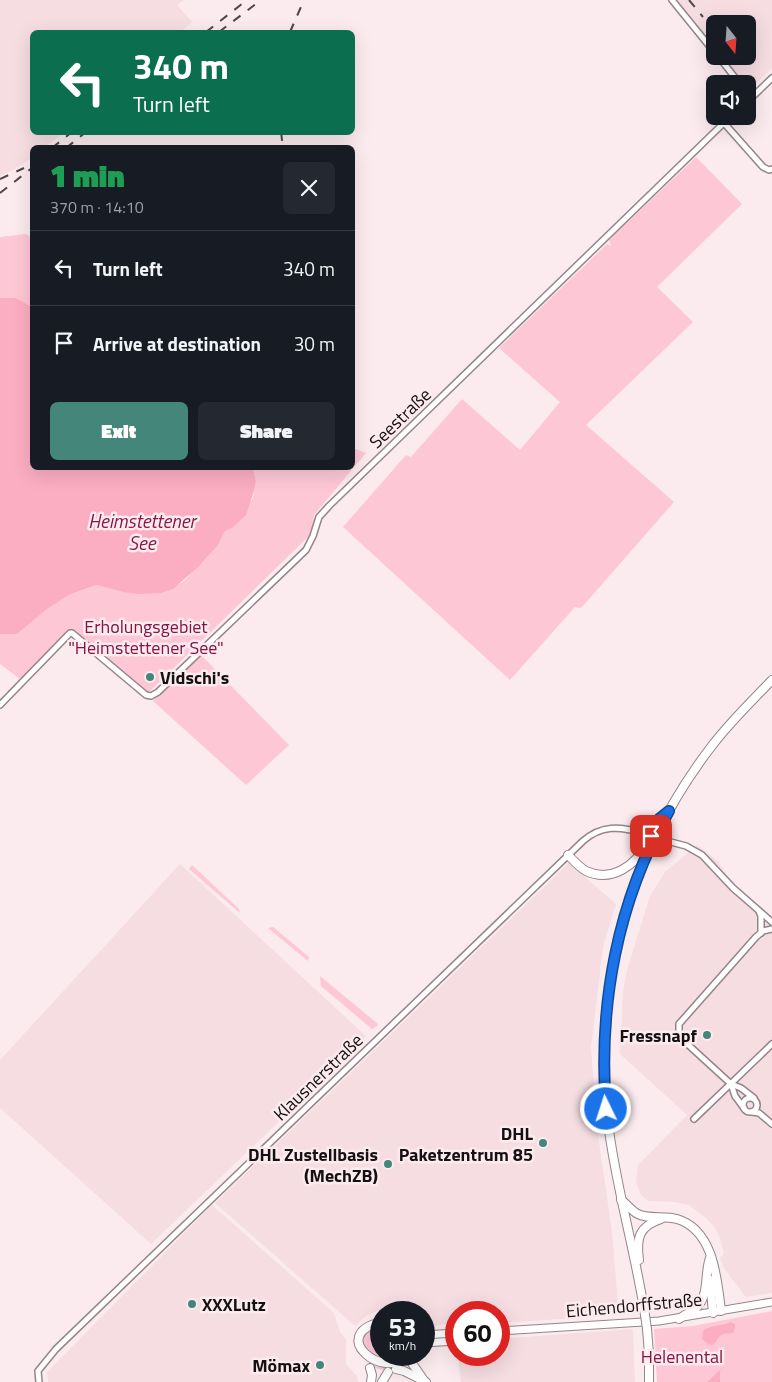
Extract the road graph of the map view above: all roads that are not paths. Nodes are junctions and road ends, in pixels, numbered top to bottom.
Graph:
1 (672, 0) edge
2 (706, 42) edge
3 (725, 65) edge
4 (733, 75) edge
5 (772, 78) edge
6 (756, 93) edge
7 (722, 125) edge
8 (726, 125) edge
9 (772, 169) edge
10 (772, 680) edge
11 (0, 705) edge
12 (669, 811) junction
13 (568, 855) junction
14 (758, 910) junction
15 (772, 922) edge
16 (771, 929) edge
17 (761, 933) junction
18 (772, 1044) edge
19 (731, 1084) junction
20 (754, 1098) junction
21 (757, 1104) junction
22 (744, 1108) junction
23 (751, 1112) junction
24 (759, 1113) junction
25 (694, 1120) dead end
26 (772, 1124) edge
27 (621, 1200) junction
28 (666, 1217) junction
29 (710, 1258) junction
30 (639, 1280) junction
31 (772, 1302) edge
32 (717, 1312) junction
33 (679, 1319) junction
34 (370, 1327) edge
35 (510, 1331) edge
36 (398, 1366) edge
37 (415, 1366) edge
38 (370, 1368) junction
39 (392, 1371) junction
40 (425, 1381) edge
41 (39, 1382) edge
42 (371, 1382) edge
43 (382, 1382) edge
44 (649, 1382) edge

1 - 2 street
3 - 4 street
5 - 6 street
7 - 11 street, Seestraße
8 - 9 street
10 - 12 main road
12 - 13 main road
12 - 27 main road
13 - 14 street, Klausnerstraße, bridge
13 - 41 street, Klausnerstraße
14 - 15 street
14 - 17 street
16 - 17 street
17 - 19 street
18 - 19 street
19 - 20 street
19 - 22 street
19 - 25 street
20 - 21 street
20 - 22 street
21 - 23 street
21 - 24 street
22 - 23 street
23 - 24 street
24 - 26 street
27 - 28 main road
27 - 30 main road
28 - 29 main road
28 - 30 main road
29 - 32 main road
29 - 33 main road
30 - 44 main road, bridge
31 - 32 street, Eichendorffstraße
32 - 33 street, Eichendorffstraße
33 - 35 street, Eichendorffstraße
34 - 38 main road
36 - 39 main road
37 - 40 main road
38 - 39 main road
38 - 42 main road
39 - 40 main road
39 - 43 main road

